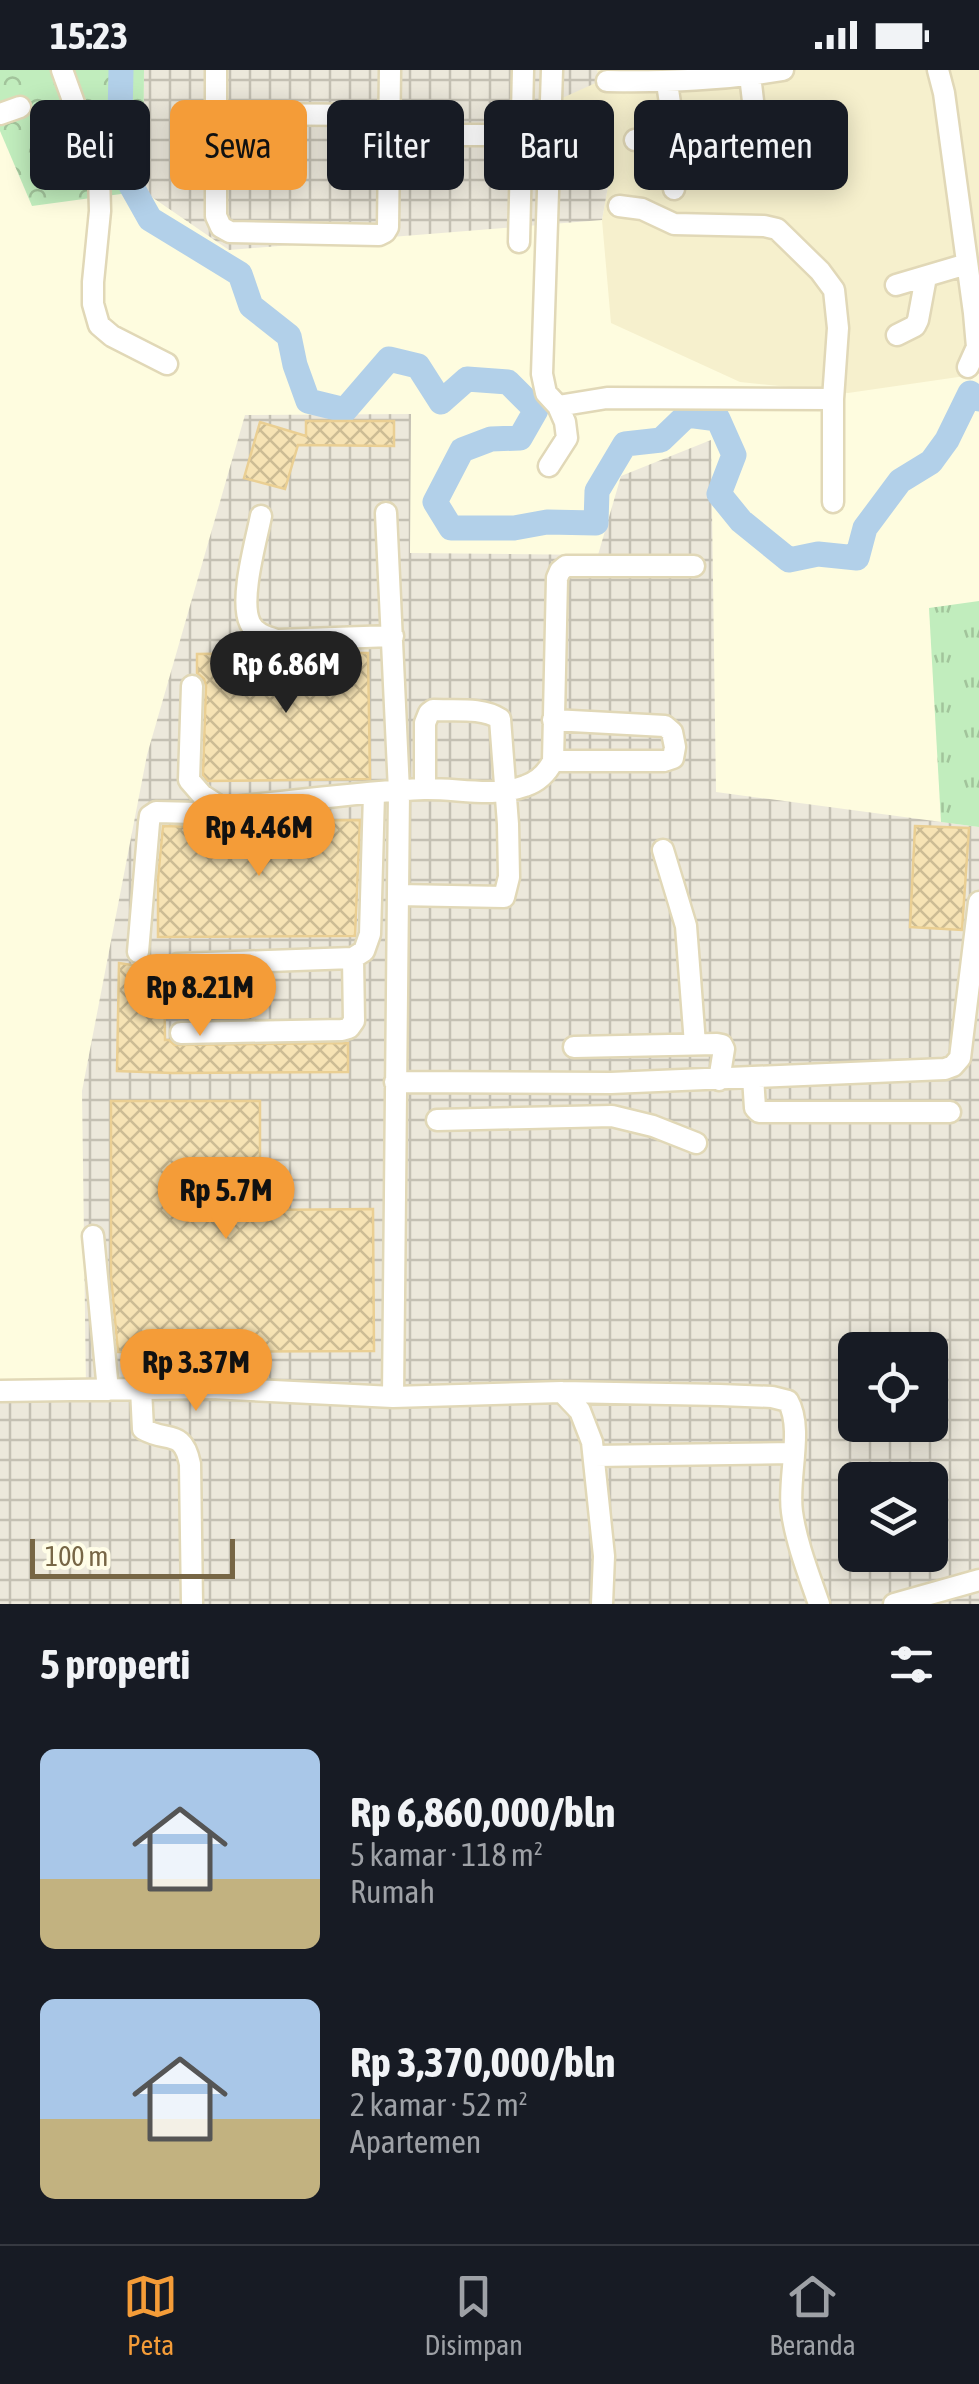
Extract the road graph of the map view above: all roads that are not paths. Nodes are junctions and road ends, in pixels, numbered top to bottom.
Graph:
1 (62, 70) edge
2 (216, 70) edge
3 (390, 70) edge
4 (523, 70) edge
5 (552, 70) edge
6 (783, 70) edge
7 (938, 70) edge
8 (724, 74) edge
9 (750, 75) junction
10 (607, 81) dead end
11 (667, 82) junction
12 (217, 100) edge
13 (389, 100) edge
14 (523, 100) edge
15 (670, 100) edge
16 (752, 100) edge
17 (216, 190) edge
18 (388, 190) edge
19 (521, 190) edge
20 (619, 206) dead end
21 (520, 242) dead end
22 (972, 272) edge
23 (926, 276) junction
24 (896, 285) dead end
25 (897, 335) dead end
26 (167, 364) dead end
27 (968, 366) dead end
28 (833, 398) junction
29 (558, 406) junction
30 (549, 466) dead end
31 (832, 502) dead end
32 (386, 513) dead end
33 (261, 516) dead end
34 (694, 566) dead end
35 (393, 636) junction
36 (192, 686) dead end
37 (554, 720) junction
38 (552, 761) junction
39 (425, 790) junction
40 (506, 790) junction
41 (399, 791) junction
42 (374, 794) junction
43 (222, 808) junction
44 (663, 850) dead end
45 (398, 896) junction
46 (979, 902) edge
47 (138, 952) dead end
48 (353, 958) junction
49 (178, 964) dead end
50 (181, 1032) dead end
51 (695, 1044) junction
52 (574, 1047) dead end
53 (752, 1077) junction
54 (719, 1080) junction
55 (395, 1082) junction
56 (611, 1082) junction
57 (950, 1112) dead end
58 (612, 1116) junction
59 (437, 1120) dead end
60 (696, 1143) dead end
61 (92, 1236) dead end
62 (141, 1389) junction
63 (108, 1390) junction
64 (0, 1392) edge
65 (562, 1392) junction
66 (393, 1397) junction
67 (793, 1453) junction
68 (595, 1456) junction
69 (979, 1580) edge
70 (192, 1604) edge
71 (602, 1604) edge
72 (819, 1604) edge
73 (894, 1604) edge

1 - 26 street
2 - 12 street
3 - 13 street
4 - 14 street
5 - 29 street
6 - 9 street
7 - 22 street
8 - 9 street
8 - 11 street
9 - 16 street
10 - 11 street
11 - 15 street
17 - 18 street
19 - 21 street
20 - 28 street
22 - 23 street
22 - 27 street
23 - 24 street
23 - 25 street
28 - 29 street
28 - 31 street
29 - 30 street
32 - 35 street
33 - 35 street
34 - 37 street
35 - 41 street
36 - 43 street
37 - 38 street
37 - 38 street
38 - 40 street
39 - 40 street
39 - 40 street
39 - 41 street
40 - 45 street
41 - 42 street
41 - 45 street
42 - 43 street
42 - 48 street
43 - 47 street
44 - 51 street
45 - 55 street
46 - 53 street
48 - 49 street
48 - 50 street
51 - 52 street
51 - 54 street
53 - 54 street
53 - 57 street
54 - 56 street
55 - 56 street
55 - 66 street
56 - 58 street
58 - 59 street
58 - 60 street
61 - 63 street
62 - 63 street
62 - 66 street
62 - 70 street
63 - 64 street
65 - 66 street
65 - 67 street
65 - 68 street
67 - 68 street
67 - 72 street
68 - 71 street
69 - 73 street

